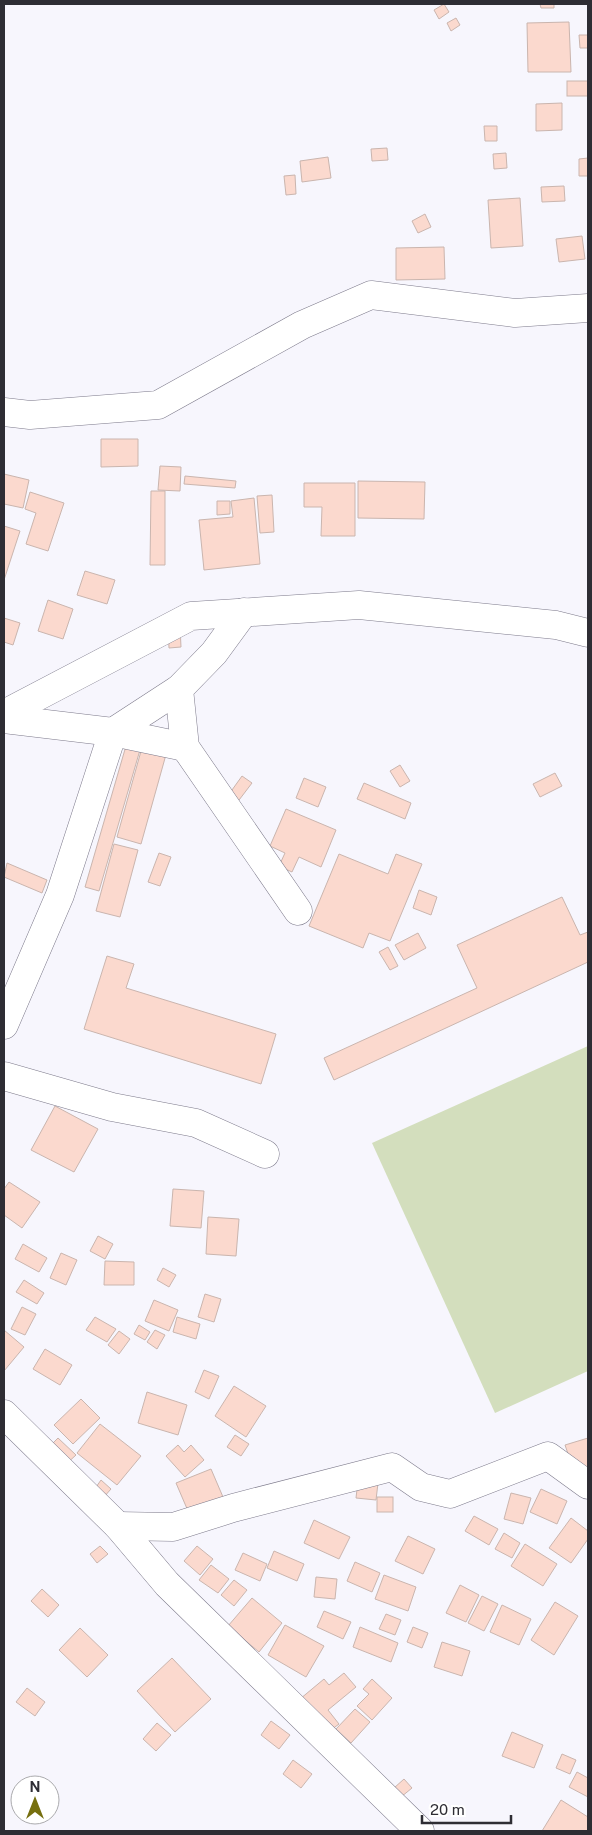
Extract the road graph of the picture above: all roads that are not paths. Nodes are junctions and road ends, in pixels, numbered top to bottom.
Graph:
1 (588, 308) edge
2 (4, 412) edge
3 (244, 612) junction
4 (588, 633) edge
5 (179, 689) junction
6 (4, 714) edge
7 (4, 719) edge
8 (113, 732) junction
9 (185, 747) junction
10 (298, 911) dead end
11 (4, 1025) edge
12 (4, 1076) edge
13 (266, 1154) dead end
14 (4, 1414) edge
15 (588, 1485) edge
16 (118, 1526) junction
17 (420, 1831) edge

1 - 2 street
3 - 4 street
3 - 5 street
3 - 6 street
5 - 8 street
5 - 9 street
7 - 8 street
8 - 9 street
8 - 11 street
9 - 10 street
12 - 13 street
14 - 16 street
15 - 16 street
16 - 17 street

